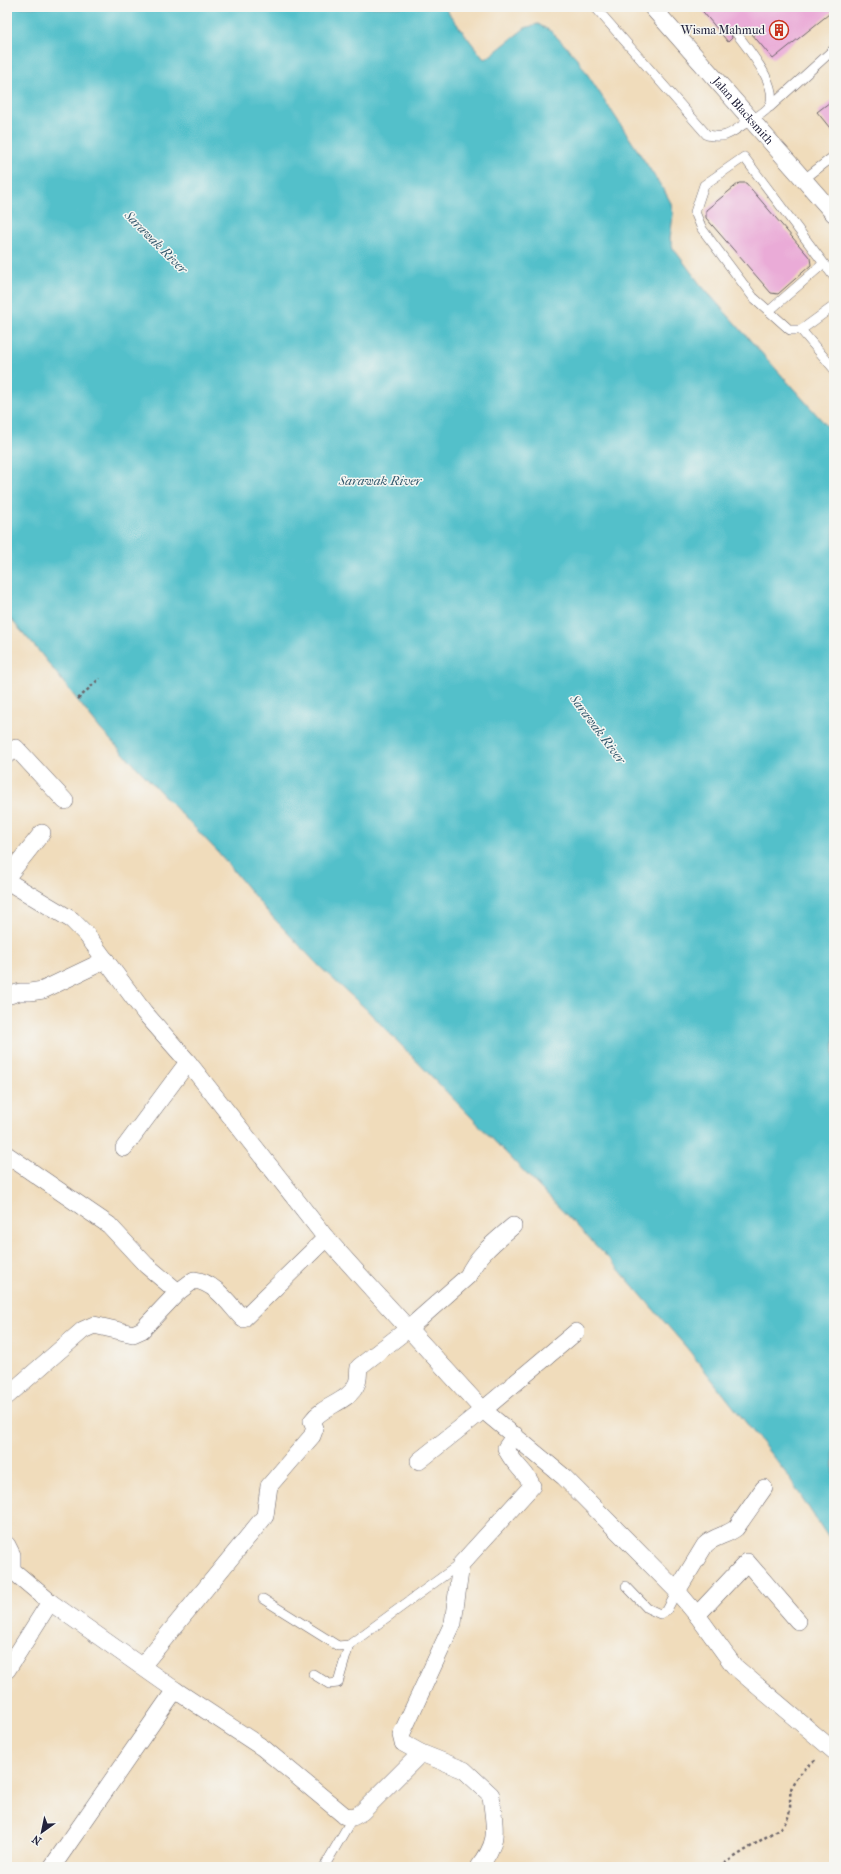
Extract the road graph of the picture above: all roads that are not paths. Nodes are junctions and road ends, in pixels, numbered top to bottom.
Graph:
1 (595, 7) edge
2 (652, 7) edge
3 (737, 34) dead end
4 (834, 49) edge
5 (768, 108) junction
6 (752, 120) junction
7 (834, 156) edge
8 (803, 180) junction
9 (834, 214) edge
10 (823, 264) junction
11 (834, 277) edge
12 (834, 306) edge
13 (769, 311) junction
14 (801, 330) junction
15 (834, 369) edge
16 (7, 755) edge
17 (65, 801) dead end
18 (42, 833) dead end
19 (7, 877) edge
20 (7, 881) edge
21 (106, 960) junction
22 (7, 996) edge
23 (188, 1062) junction
24 (124, 1148) dead end
25 (7, 1155) edge
26 (513, 1226) dead end
27 (326, 1238) junction
28 (178, 1292) junction
29 (408, 1328) junction
30 (576, 1332) dead end
31 (7, 1396) edge
32 (483, 1410) junction
33 (515, 1435) junction
34 (419, 1461) dead end
35 (764, 1488) dead end
36 (7, 1545) edge
37 (461, 1564) junction
38 (10, 1574) edge
39 (626, 1586) dead end
40 (677, 1591) junction
41 (263, 1599) dead end
42 (50, 1602) junction
43 (697, 1615) junction
44 (798, 1621) dead end
45 (349, 1645) junction
46 (142, 1666) junction
47 (7, 1670) edge
48 (313, 1674) dead end
49 (175, 1690) junction
50 (831, 1749) edge
51 (421, 1754) junction
52 (353, 1817) junction
53 (52, 1867) edge
54 (324, 1867) edge
55 (479, 1867) edge

1 - 6 lane
2 - 6 street, Jalan Blacksmith
3 - 5 lane
4 - 5 lane
5 - 6 lane
6 - 8 street, Jalan Blacksmith
7 - 8 lane
8 - 9 street, Jalan Blacksmith
10 - 11 lane
10 - 13 lane
10 - 13 lane
12 - 14 lane
13 - 14 lane
14 - 15 lane
16 - 17 street
18 - 19 street
20 - 21 street
21 - 22 street
21 - 23 street
23 - 24 street
23 - 27 street
25 - 28 street
26 - 29 street
27 - 28 street
27 - 29 street
28 - 31 street
29 - 32 street
29 - 46 street
30 - 32 street
32 - 33 street
32 - 34 street
33 - 37 street
33 - 40 street
35 - 40 street
36 - 38 street
37 - 45 lane
37 - 51 street
38 - 42 street
39 - 40 lane
40 - 43 street
41 - 45 lane
42 - 46 street
42 - 47 street
43 - 44 street
43 - 50 street
45 - 48 lane
46 - 49 street
49 - 52 street
49 - 53 street
51 - 52 street
51 - 55 street
52 - 54 lane

